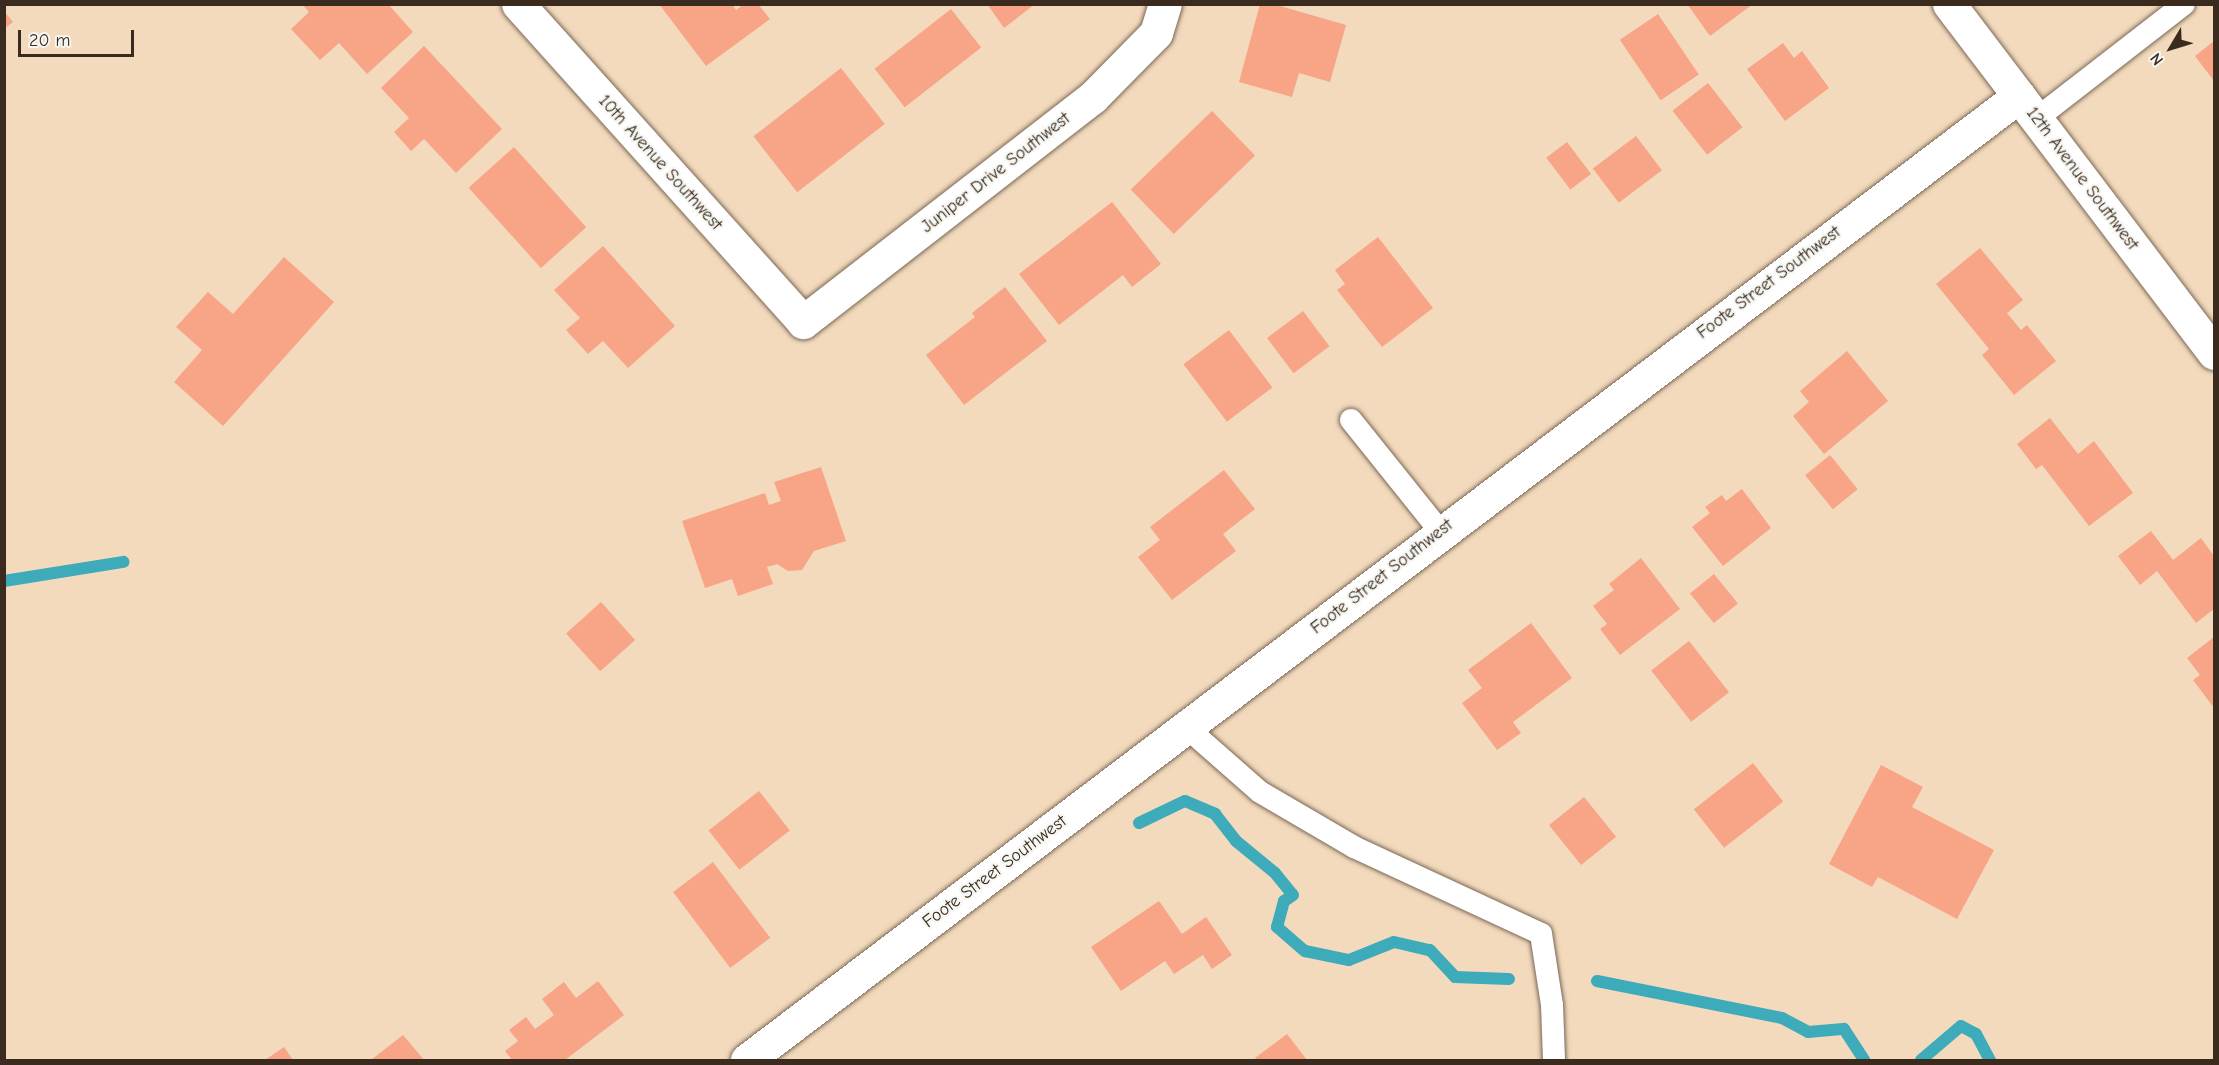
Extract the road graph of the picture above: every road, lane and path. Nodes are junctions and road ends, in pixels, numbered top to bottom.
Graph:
1 (518, 4) edge
2 (1165, 4) edge
3 (1949, 4) edge
4 (2184, 4) edge
5 (2028, 108) junction
6 (803, 322) joint
7 (2214, 353) edge
8 (1351, 420) dead end
9 (1440, 531) junction
10 (1186, 727) junction
11 (747, 1060) edge
12 (1554, 1060) edge

1 - 6 street, 10th Avenue Southwest
2 - 6 street, Juniper Drive Southwest
3 - 5 street, 12th Avenue Southwest
4 - 5 lane
5 - 7 street, 12th Avenue Southwest
5 - 9 street, Foote Street Southwest
8 - 9 lane
9 - 10 street, Foote Street Southwest
10 - 11 street, Foote Street Southwest
10 - 12 lane

